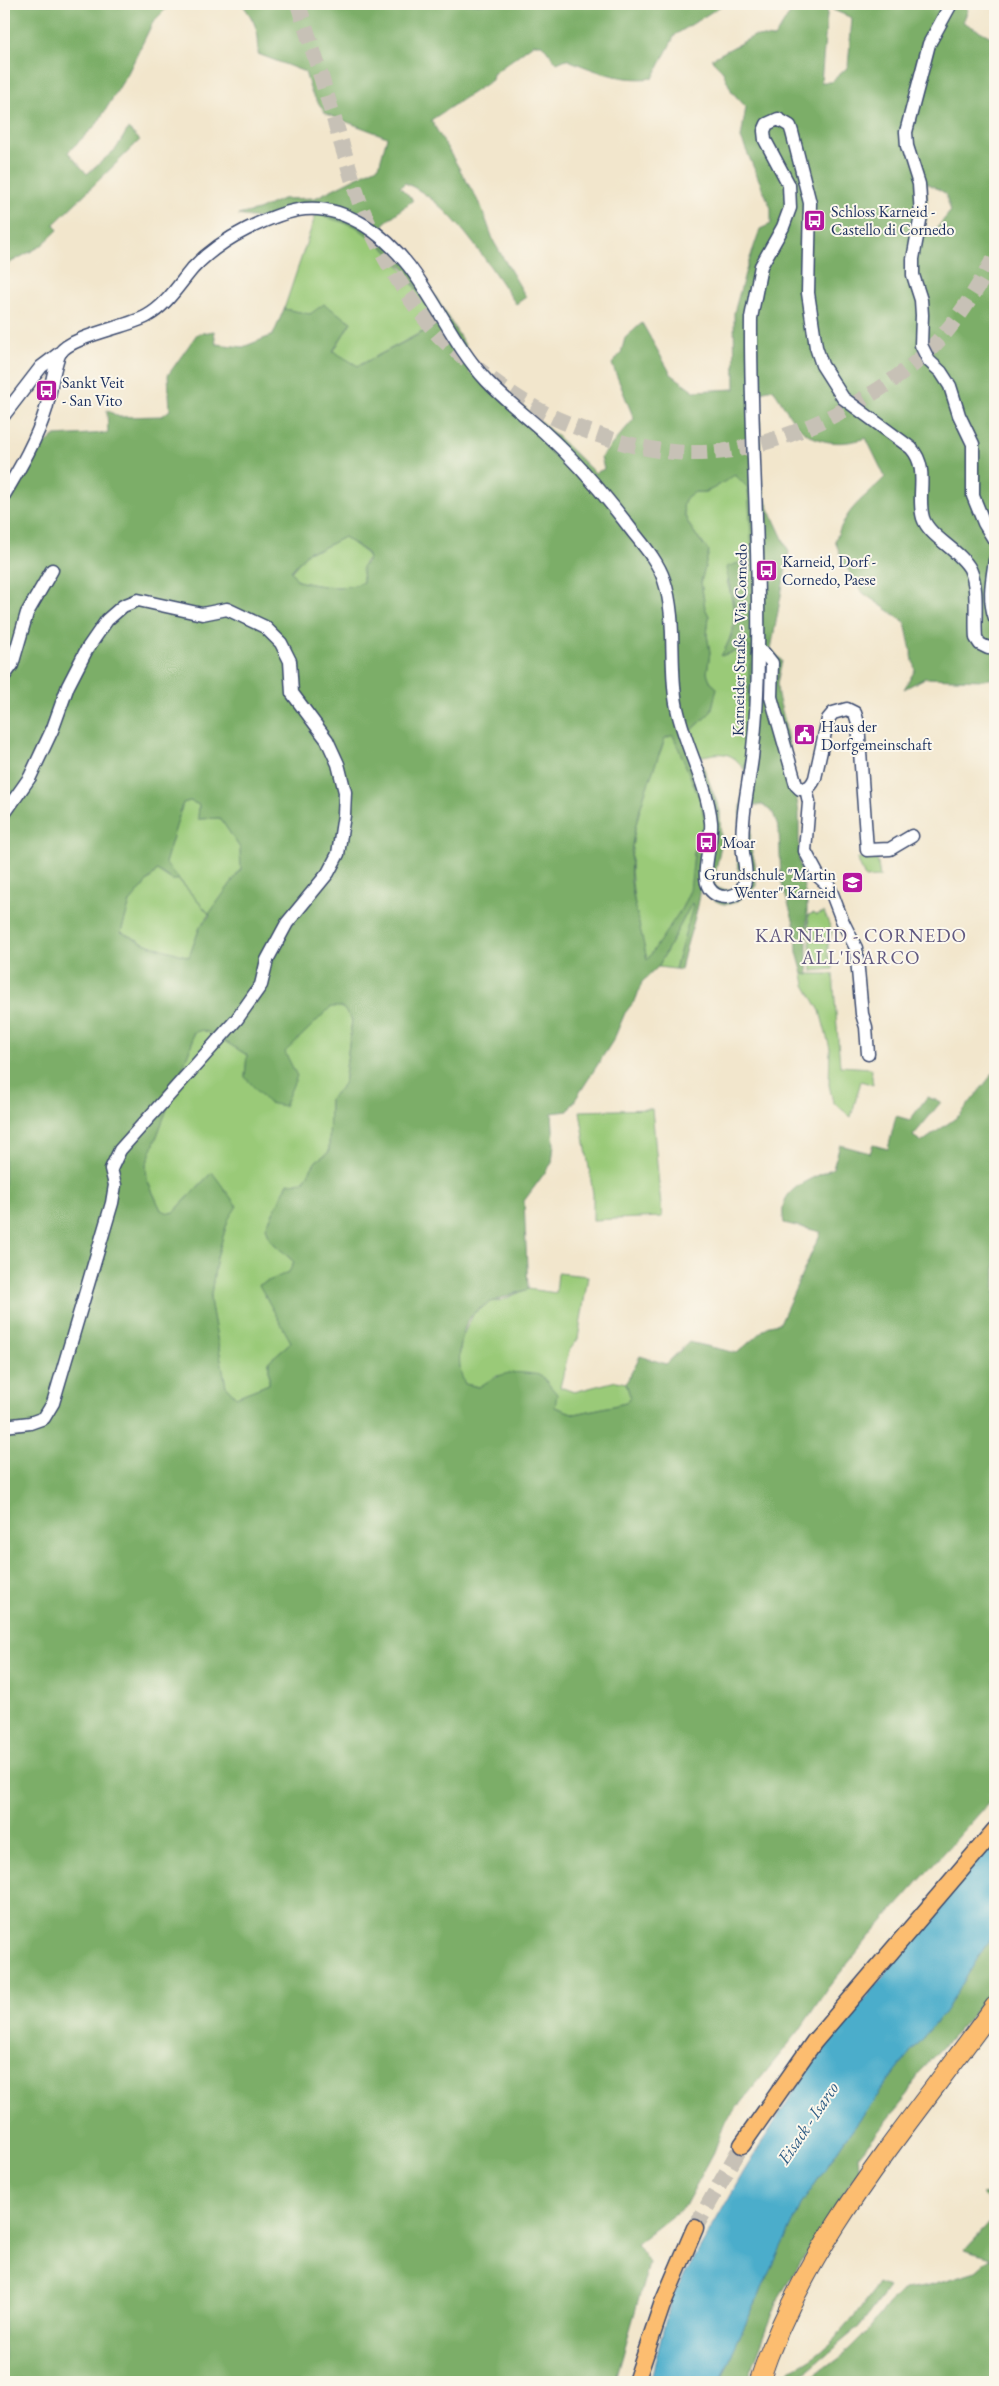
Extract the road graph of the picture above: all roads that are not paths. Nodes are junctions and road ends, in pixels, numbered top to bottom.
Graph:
1 (951, 4) edge
2 (61, 352) junction
3 (4, 415) edge
4 (4, 495) edge
5 (995, 541) edge
6 (995, 560) edge
7 (52, 570) dead end
8 (995, 618) edge
9 (995, 646) edge
10 (758, 654) junction
11 (4, 676) edge
12 (806, 789) junction
13 (4, 814) edge
14 (912, 836) dead end
15 (868, 1054) dead end
16 (4, 1426) edge
17 (995, 1830) edge
18 (995, 2006) edge
19 (995, 2025) edge
20 (742, 2145) tunnel mouth
21 (695, 2228) tunnel mouth
22 (636, 2382) edge
23 (759, 2382) edge
24 (772, 2382) edge

1 - 5 street
2 - 3 street
2 - 4 street
2 - 10 street, Karneider Straße - Via Cornedo
6 - 8 street
7 - 11 street
9 - 10 street, Karneider Straße - Via Cornedo
10 - 12 street
12 - 14 street
12 - 15 street
13 - 16 street
17 - 20 main road
18 - 23 highway
19 - 24 highway
21 - 22 main road

